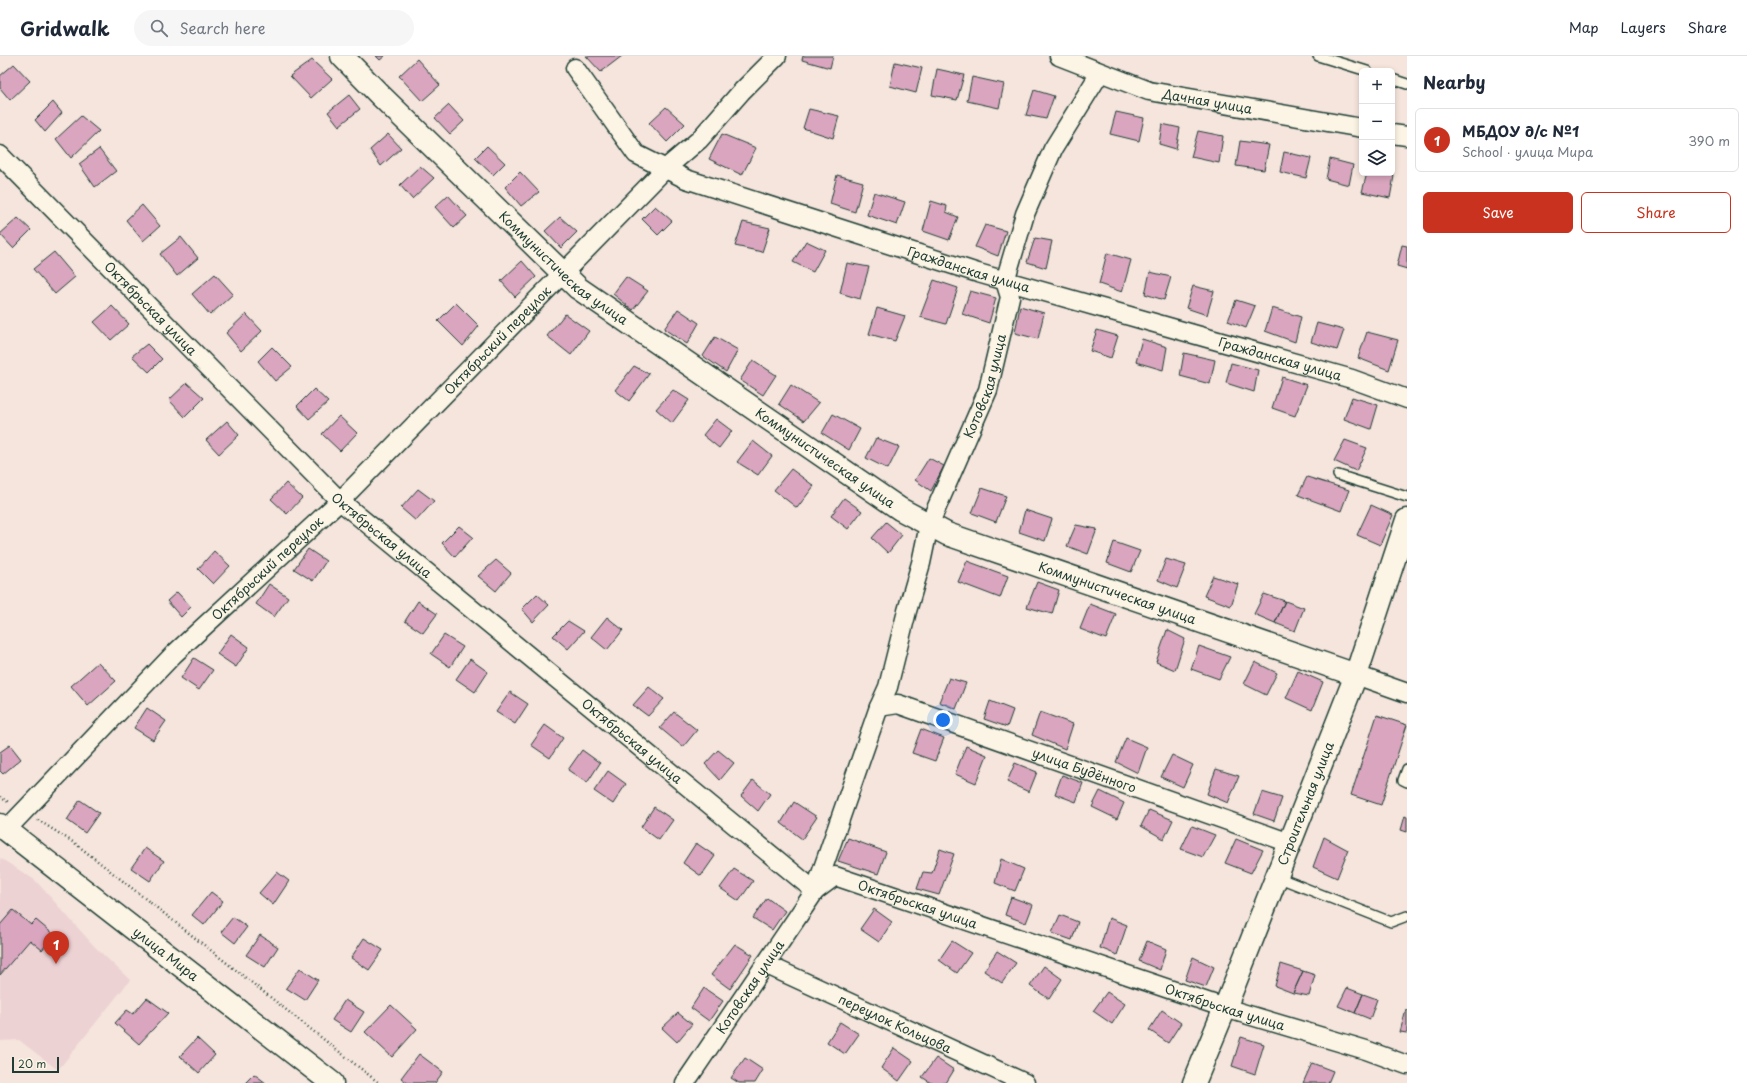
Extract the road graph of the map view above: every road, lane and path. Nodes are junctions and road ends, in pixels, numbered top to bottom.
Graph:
1 (342, 56) edge
2 (777, 56) edge
3 (1059, 56) edge
4 (1318, 56) edge
5 (574, 68) dead end
6 (1359, 69) edge
7 (1100, 73) junction
8 (1395, 80) edge
9 (1407, 84) edge
10 (1359, 127) edge
11 (1395, 134) edge
12 (1407, 136) edge
13 (0, 155) edge
14 (665, 169) junction
15 (562, 272) junction
16 (1005, 281) junction
17 (1407, 399) edge
18 (1338, 475) dead end
19 (1407, 497) edge
20 (340, 501) junction
21 (1407, 520) edge
22 (929, 525) junction
23 (1356, 675) junction
24 (1407, 693) edge
25 (879, 707) junction
26 (1407, 769) edge
27 (1407, 782) edge
28 (0, 797) edge
29 (25, 811) junction
30 (3, 828) edge
31 (1290, 843) junction
32 (1277, 877) junction
33 (815, 891) junction
34 (1407, 916) edge
35 (765, 964) junction
36 (1225, 1008) junction
37 (1407, 1065) edge
38 (332, 1083) edge
39 (379, 1083) edge
40 (685, 1083) edge
41 (1025, 1083) edge
42 (1194, 1083) edge

1 - 15 street, Коммунистическая улица
2 - 14 street
3 - 7 street, Дачная улица
4 - 6 lane
5 - 14 street, Гражданская улица
7 - 10 street, Дачная улица
7 - 16 street, Котовская улица
8 - 9 lane
11 - 12 street
13 - 20 street, Октябрьская улица
14 - 15 street, Октябрьский переулок
14 - 16 street, Гражданская улица
15 - 20 street, Октябрьский переулок
15 - 22 street, Коммунистическая улица
16 - 17 street, Гражданская улица
16 - 22 street, Котовская улица
18 - 19 lane
20 - 29 street, Октябрьский переулок
20 - 33 street, Октябрьская улица
21 - 23 street, Строительная улица
22 - 23 street, Коммунистическая улица
22 - 25 street, Котовская улица
23 - 24 street, Коммунистическая улица
23 - 31 street, Строительная улица
25 - 31 street, улица Будённого
25 - 33 street, Котовская улица
26 - 27 lane
28 - 29 path
29 - 30 street, Октябрьский переулок
29 - 39 path
30 - 38 street, улица Мира
31 - 32 street, Строительная улица
32 - 34 lane
32 - 36 street, Строительная улица
33 - 35 street, Котовская улица
33 - 36 street, Октябрьская улица
35 - 40 street, Котовская улица
35 - 41 street, переулок Кольцова
36 - 37 street, Октябрьская улица
36 - 42 street, Строительная улица

